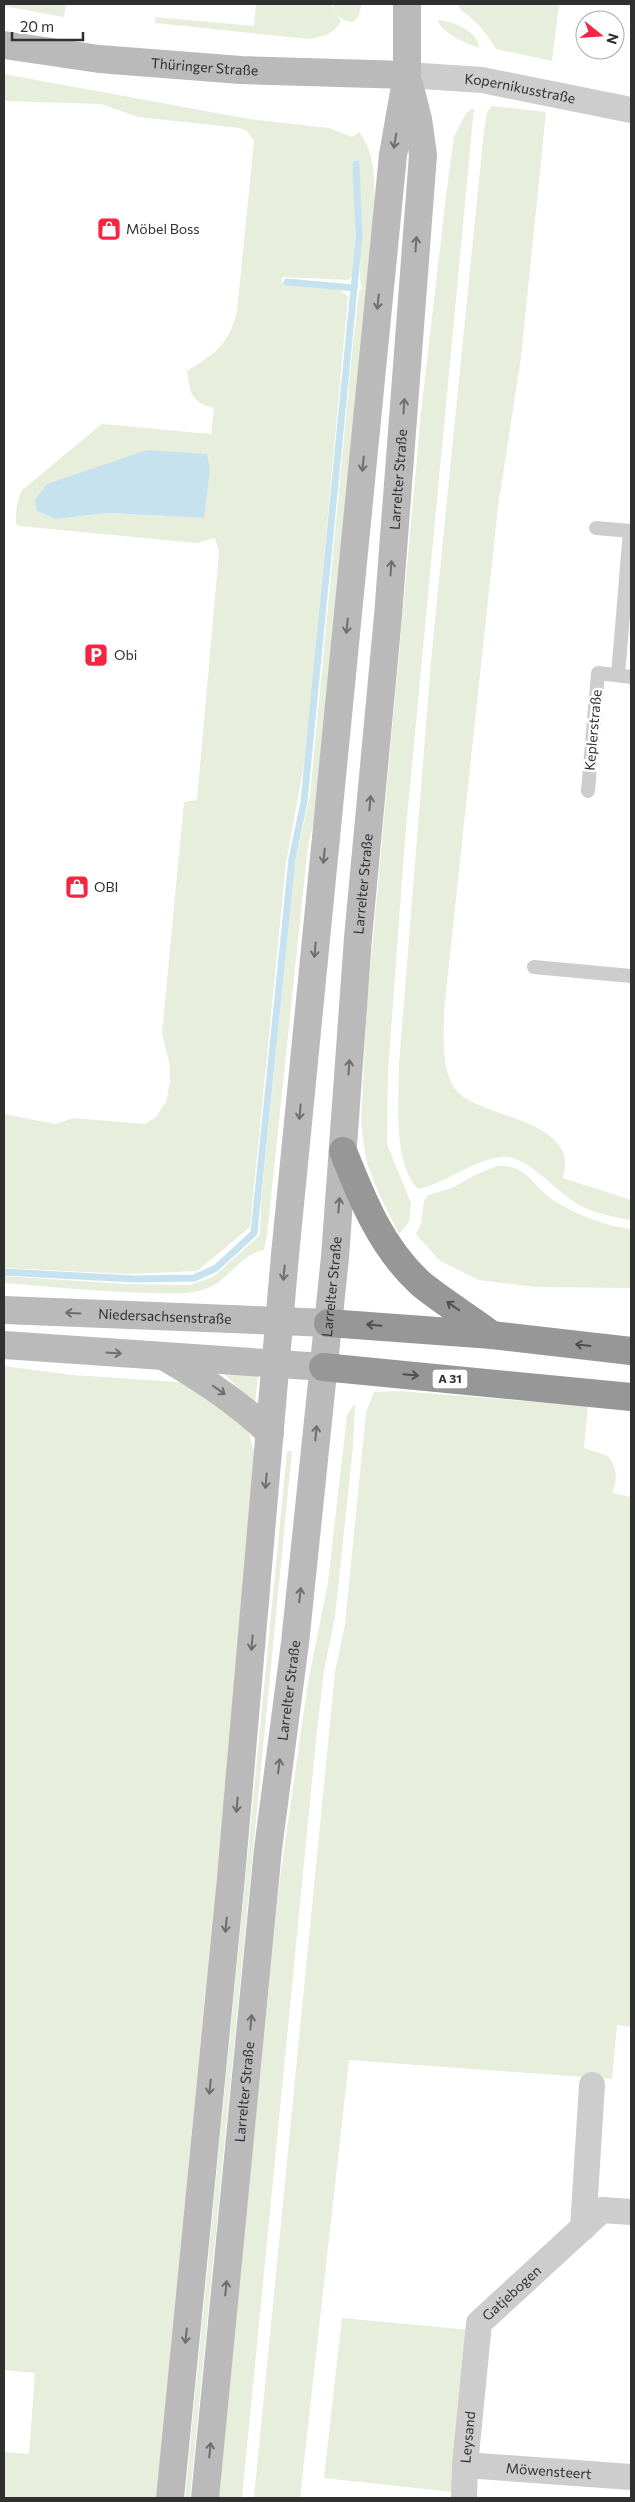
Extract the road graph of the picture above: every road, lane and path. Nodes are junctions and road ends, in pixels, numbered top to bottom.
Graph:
1 (407, 4) edge
2 (4, 45) edge
3 (407, 76) junction
4 (631, 110) edge
5 (596, 528) dead end
6 (625, 676) edge
7 (588, 791) dead end
8 (534, 967) dead end
9 (631, 976) edge
10 (343, 1151) junction
11 (4, 1310) edge
12 (279, 1322) junction
13 (328, 1323) junction
14 (492, 1335) junction
15 (4, 1345) edge
16 (631, 1351) edge
17 (162, 1356) junction
18 (276, 1364) junction
19 (323, 1367) junction
20 (631, 1397) edge
21 (270, 1433) junction
22 (592, 2085) dead end
23 (631, 2212) edge
24 (583, 2228) junction
25 (474, 2375) joint
26 (465, 2465) junction
27 (631, 2477) edge
28 (170, 2498) edge
29 (205, 2498) edge
30 (464, 2498) edge

1 - 3 main road, Larrelter Straße
2 - 3 main road, Thüringer Straße
3 - 4 street, Kopernikusstraße
10 -> 3 main road, Larrelter Straße
3 -> 12 main road, Larrelter Straße
5 - 6 lane
6 - 7 lane, Keplerstraße
8 - 9 lane
13 -> 10 main road, Larrelter Straße
14 -> 10 highway
12 -> 11 main road, Niedersachsenstraße
12 - 13 main road, Niedersachsenstraße
12 - 18 main road, Larrelter Straße
14 -> 13 highway
13 - 19 main road, Larrelter Straße
16 -> 14 highway
15 -> 17 main road
17 - 18 main road
17 -> 21 main road
18 - 19 main road
18 - 21 main road, Larrelter Straße
19 -> 20 highway, A 31
29 -> 19 main road, Larrelter Straße
21 -> 28 main road, Larrelter Straße
22 - 24 street
23 - 24 street, Gatjebogen
24 - 25 street, Gatjebogen
25 - 26 street, Leysand
26 - 27 street, Möwensteert
26 - 30 street, Leysand

